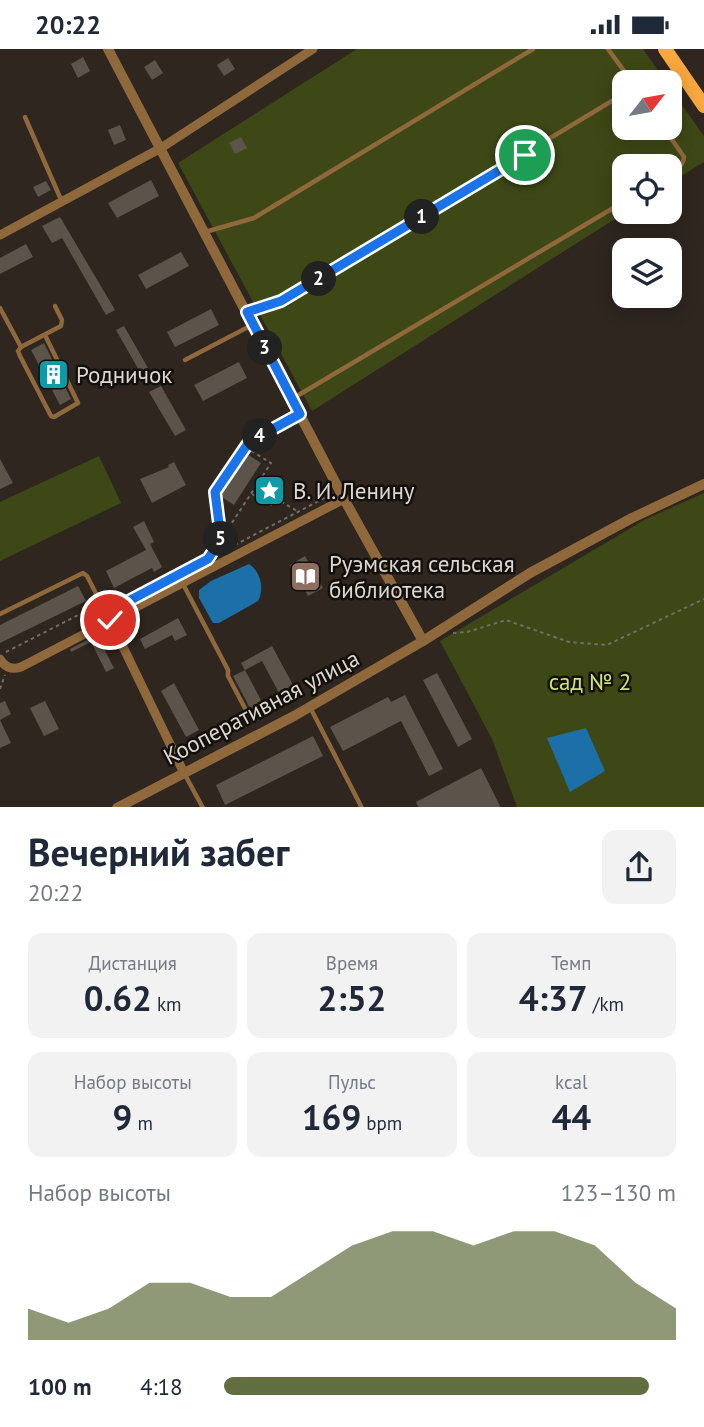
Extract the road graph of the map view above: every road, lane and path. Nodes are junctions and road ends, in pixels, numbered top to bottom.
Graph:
1 (108, 49) edge
2 (313, 49) edge
3 (533, 49) edge
4 (608, 49) edge
5 (665, 49) edge
6 (623, 70) edge
7 (612, 101) edge
8 (704, 106) edge
9 (25, 117) dead end
10 (161, 148) junction
11 (62, 203) junction
12 (612, 209) edge
13 (205, 232) junction
14 (0, 235) edge
15 (55, 306) dead end
16 (0, 308) edge
17 (247, 312) junction
18 (253, 324) junction
19 (45, 335) junction
20 (21, 347) junction
21 (186, 360) dead end
22 (292, 399) junction
23 (300, 414) junction
24 (246, 447) junction
25 (260, 479) junction
26 (704, 484) edge
27 (215, 492) joint
28 (251, 493) junction
29 (342, 495) junction
30 (275, 498) junction
31 (298, 512) junction
32 (221, 539) junction
33 (208, 559) junction
34 (185, 571) dead end
35 (183, 584) junction
36 (704, 599) edge
37 (101, 603) junction
38 (0, 614) edge
39 (110, 620) junction
40 (438, 631) junction
41 (423, 641) junction
42 (0, 657) edge
43 (8, 667) junction
44 (0, 689) edge
45 (310, 707) junction
46 (248, 714) dead end
47 (184, 773) junction
48 (117, 807) edge
49 (202, 807) edge
50 (362, 807) edge

1 - 10 street
2 - 10 street
3 - 13 lane
4 - 6 lane
5 - 8 main road
7 - 17 lane
9 - 11 lane
10 - 11 street
10 - 13 street
11 - 14 street
12 - 22 lane
13 - 17 street
15 - 19 lane
16 - 20 lane
17 - 18 street
18 - 21 lane
18 - 22 street
19 - 20 lane
19 - 20 lane
22 - 23 street
23 - 24 lane
23 - 29 street
24 - 25 path
24 - 27 lane
25 - 28 path
25 - 30 path
26 - 40 street, Кооперативная улица
27 - 32 path
28 - 30 path
28 - 32 path
29 - 31 path
29 - 35 street
29 - 41 street
30 - 31 path
31 - 33 path
32 - 33 path
33 - 34 path
35 - 39 street
35 - 46 lane
36 - 40 path
37 - 38 lane
37 - 39 lane
37 - 42 path
39 - 43 street
39 - 47 street
40 - 41 street, Кооперативная улица
41 - 45 street, Кооперативная улица
42 - 43 street
43 - 44 path
45 - 47 street, Кооперативная улица
45 - 50 lane
47 - 48 street, Кооперативная улица
47 - 49 lane

